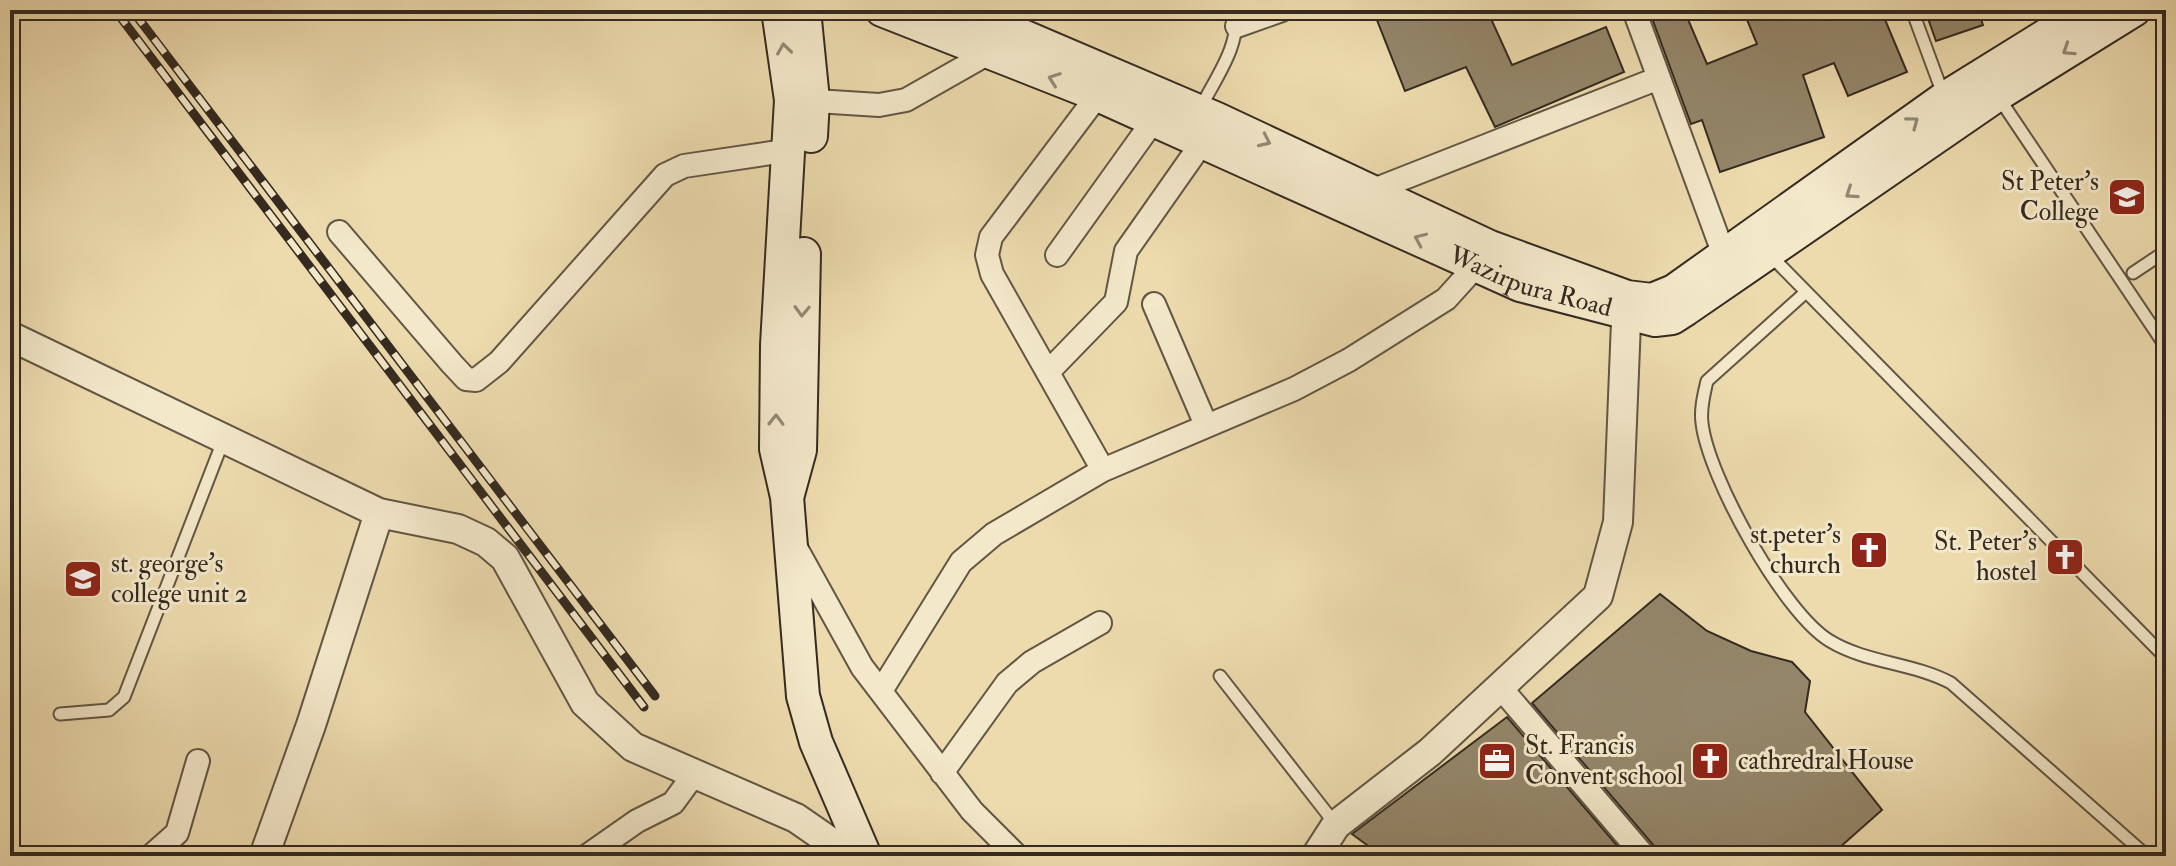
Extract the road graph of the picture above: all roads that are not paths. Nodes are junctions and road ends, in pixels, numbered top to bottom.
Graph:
1 (778, 10) edge
2 (804, 10) edge
3 (882, 10) edge
4 (962, 10) edge
5 (1282, 10) edge
6 (1634, 10) edge
7 (1912, 10) edge
8 (2087, 10) edge
9 (2134, 10) edge
10 (1235, 18) edge
11 (987, 54) junction
12 (1659, 78) junction
13 (1098, 95) junction
14 (1997, 95) junction
15 (1945, 98) junction
16 (802, 100) junction
17 (1161, 110) junction
18 (1202, 127) junction
19 (791, 150) junction
20 (1371, 191) junction
21 (339, 232) dead end
22 (2166, 251) edge
23 (1766, 252) junction
24 (1057, 255) dead end
25 (1724, 255) junction
26 (1484, 256) junction
27 (2133, 273) dead end
28 (1806, 292) junction
29 (1154, 304) dead end
30 (1627, 306) junction
31 (10, 336) edge
32 (2166, 347) edge
33 (1049, 371) junction
34 (1206, 425) junction
35 (224, 440) junction
36 (1103, 470) junction
37 (787, 497) junction
38 (379, 513) junction
39 (787, 533) junction
40 (1100, 623) dead end
41 (2166, 658) edge
42 (1220, 676) dead end
43 (1500, 687) junction
44 (881, 691) junction
45 (60, 714) dead end
46 (198, 761) dead end
47 (695, 773) junction
48 (942, 773) junction
49 (1336, 825) junction
50 (151, 856) edge
51 (264, 856) edge
52 (587, 856) edge
53 (851, 856) edge
54 (865, 856) edge
55 (1017, 856) edge
56 (1316, 856) edge
57 (1644, 856) edge
58 (2147, 856) edge

16 -> 1 main road
2 - 16 main road
3 - 11 main road, Wazirpura Road
4 - 17 main road, Wazirpura Road
5 - 10 street
6 - 12 street
7 - 15 lane
8 - 15 main road, Wazirpura Road
9 -> 14 main road, Wazirpura Road
10 - 18 lane
13 -> 11 main road, Wazirpura Road
11 - 16 street
12 - 20 street
12 - 25 street
13 - 17 main road, Wazirpura Road
13 - 33 street
14 -> 23 main road, Wazirpura Road
14 - 32 lane
25 -> 15 main road, Wazirpura Road
16 - 19 main road
16 -> 37 main road
17 - 18 main road, Wazirpura Road
17 - 24 street
18 -> 20 main road, Wazirpura Road
26 -> 18 main road, Wazirpura Road
18 - 33 street
19 - 21 street
37 -> 19 main road
20 - 26 main road, Wazirpura Road
22 - 27 lane
23 - 28 lane
23 - 30 main road, Wazirpura Road
25 - 30 main road, Wazirpura Road
26 - 30 main road, Wazirpura Road
26 - 34 street
28 - 41 lane
28 - 58 lane
29 - 34 street
30 - 43 street
31 - 35 street
33 - 36 street
34 - 36 street
35 - 38 street
35 - 45 lane
36 - 44 street
37 - 39 main road
38 - 47 street
38 - 51 street
39 - 44 street
39 - 54 main road
40 - 48 street
42 - 49 lane
43 - 49 street
43 - 57 street
44 - 48 street
46 - 50 street
47 - 52 street
47 - 53 street
48 - 55 street
49 - 56 street

